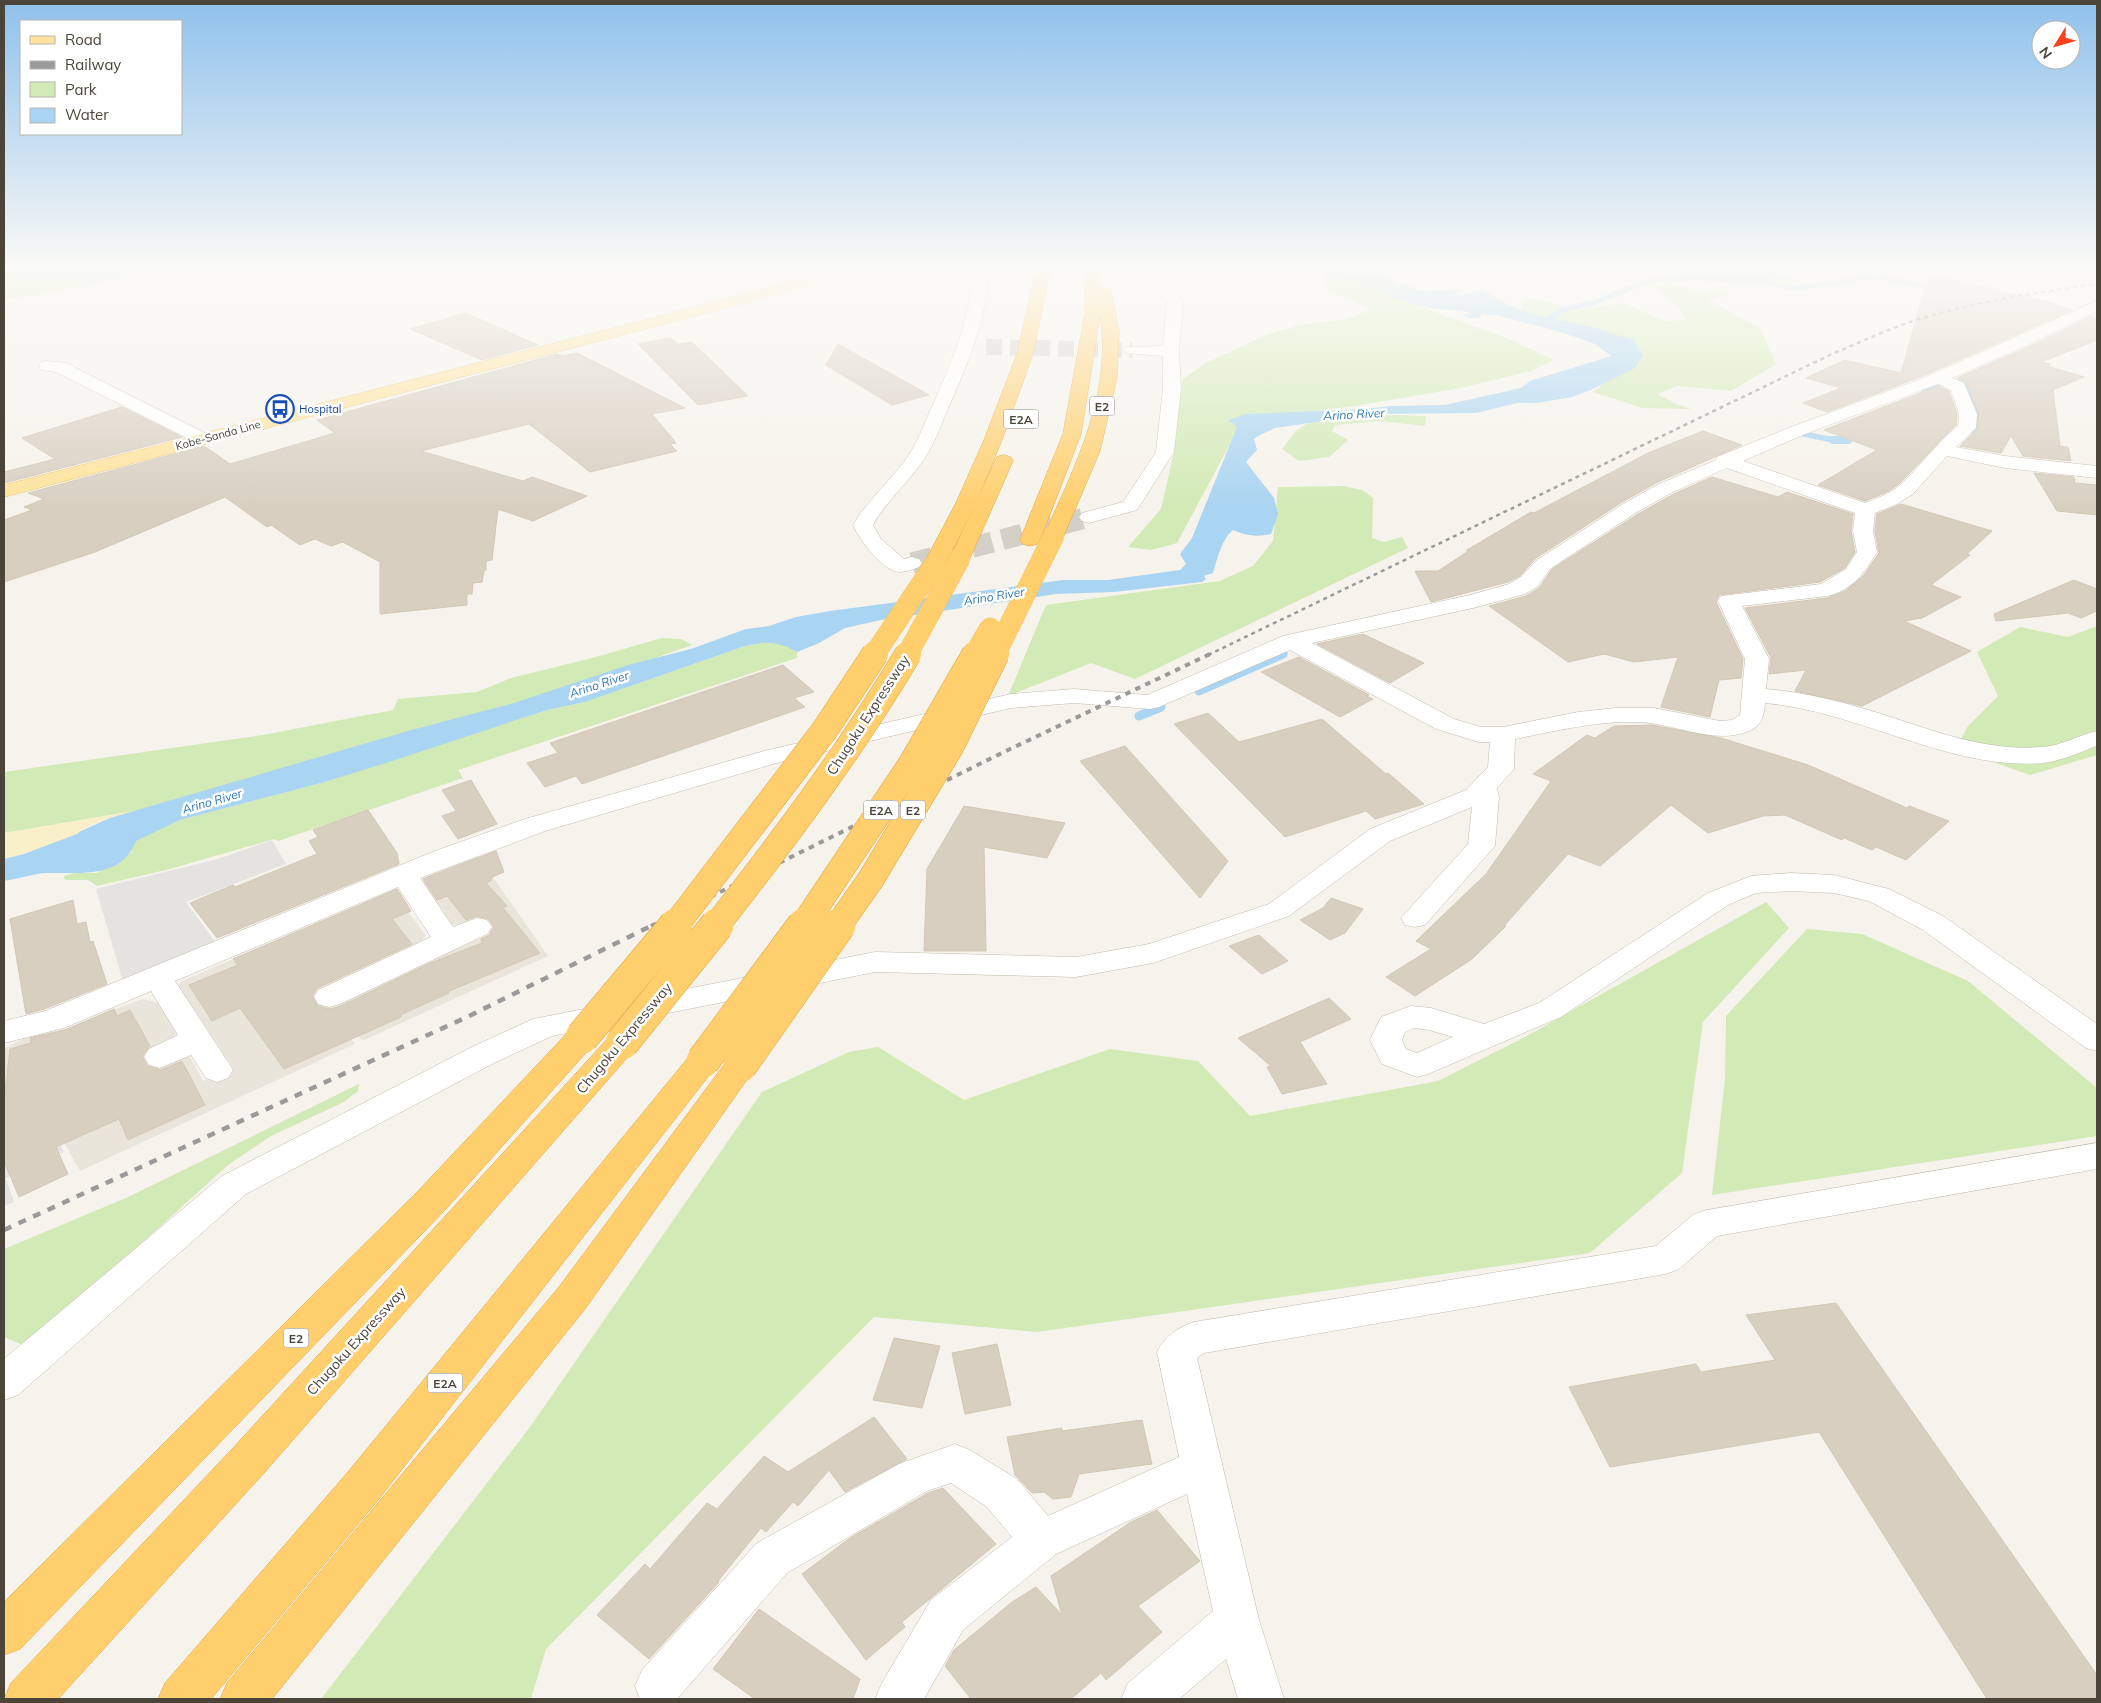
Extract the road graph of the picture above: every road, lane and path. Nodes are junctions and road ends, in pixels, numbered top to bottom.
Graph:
1 (545, 350) edge
2 (965, 350) edge
3 (1026, 350) edge
4 (1038, 350) edge
5 (1087, 350) edge
6 (1111, 350) edge
7 (1150, 350) tunnel mouth
8 (2003, 350) edge
9 (1171, 351) joint
10 (47, 366) dead end
11 (1937, 378) junction
12 (1029, 392) dead end
13 (203, 439) junction
14 (1011, 444) dead end
15 (1943, 450) junction
16 (1724, 461) junction
17 (2097, 472) edge
18 (4, 491) edge
19 (1866, 510) junction
20 (1089, 517) tunnel mouth
21 (1042, 538) junction
22 (923, 564) junction
23 (1291, 641) junction
24 (1754, 695) junction
25 (1503, 734) junction
26 (2097, 738) edge
27 (1484, 787) junction
28 (403, 874) junction
29 (1415, 918) dead end
30 (477, 928) dead end
31 (448, 941) junction
32 (157, 977) junction
33 (329, 997) dead end
34 (4, 1032) edge
35 (1485, 1036) dead end
36 (198, 1039) junction
37 (2097, 1040) edge
38 (160, 1057) dead end
39 (216, 1070) dead end
40 (2097, 1156) edge
41 (4, 1383) edge
42 (1202, 1467) junction
43 (1041, 1540) junction
44 (1237, 1620) junction
45 (4, 1633) edge
46 (658, 1686) dead end
47 (28, 1699) edge
48 (181, 1699) edge
49 (244, 1699) edge
50 (898, 1699) edge
51 (1144, 1699) edge
52 (1261, 1699) edge

1 - 13 main road, Kobe-Sanda Line
2 - 22 street
3 - 22 highway, E2
4 - 12 highway, E2A
5 - 21 highway, E2A
6 - 21 highway, E2
7 - 9 street
8 - 11 street
9 - 20 street
10 - 13 street
11 - 15 street
11 - 16 street
13 - 18 main road, Kobe-Sanda Line
14 - 47 highway, Chugoku Expressway / E2A, bridge
15 - 17 street
15 - 19 street
16 - 19 street
16 - 23 street
19 - 24 street
21 - 48 highway, E2A, bridge
21 - 49 highway, E2, bridge
22 - 45 highway, E2, bridge
23 - 25 street
23 - 28 street
24 - 25 street
24 - 26 street
25 - 27 street
27 - 29 street
27 - 41 street
28 - 31 street
28 - 32 street
30 - 31 street
31 - 33 street
32 - 34 street
32 - 36 street
35 - 37 street
36 - 38 street
36 - 39 street
40 - 42 street
42 - 43 street
42 - 44 street
43 - 46 street
43 - 50 street
44 - 51 street
44 - 52 street

